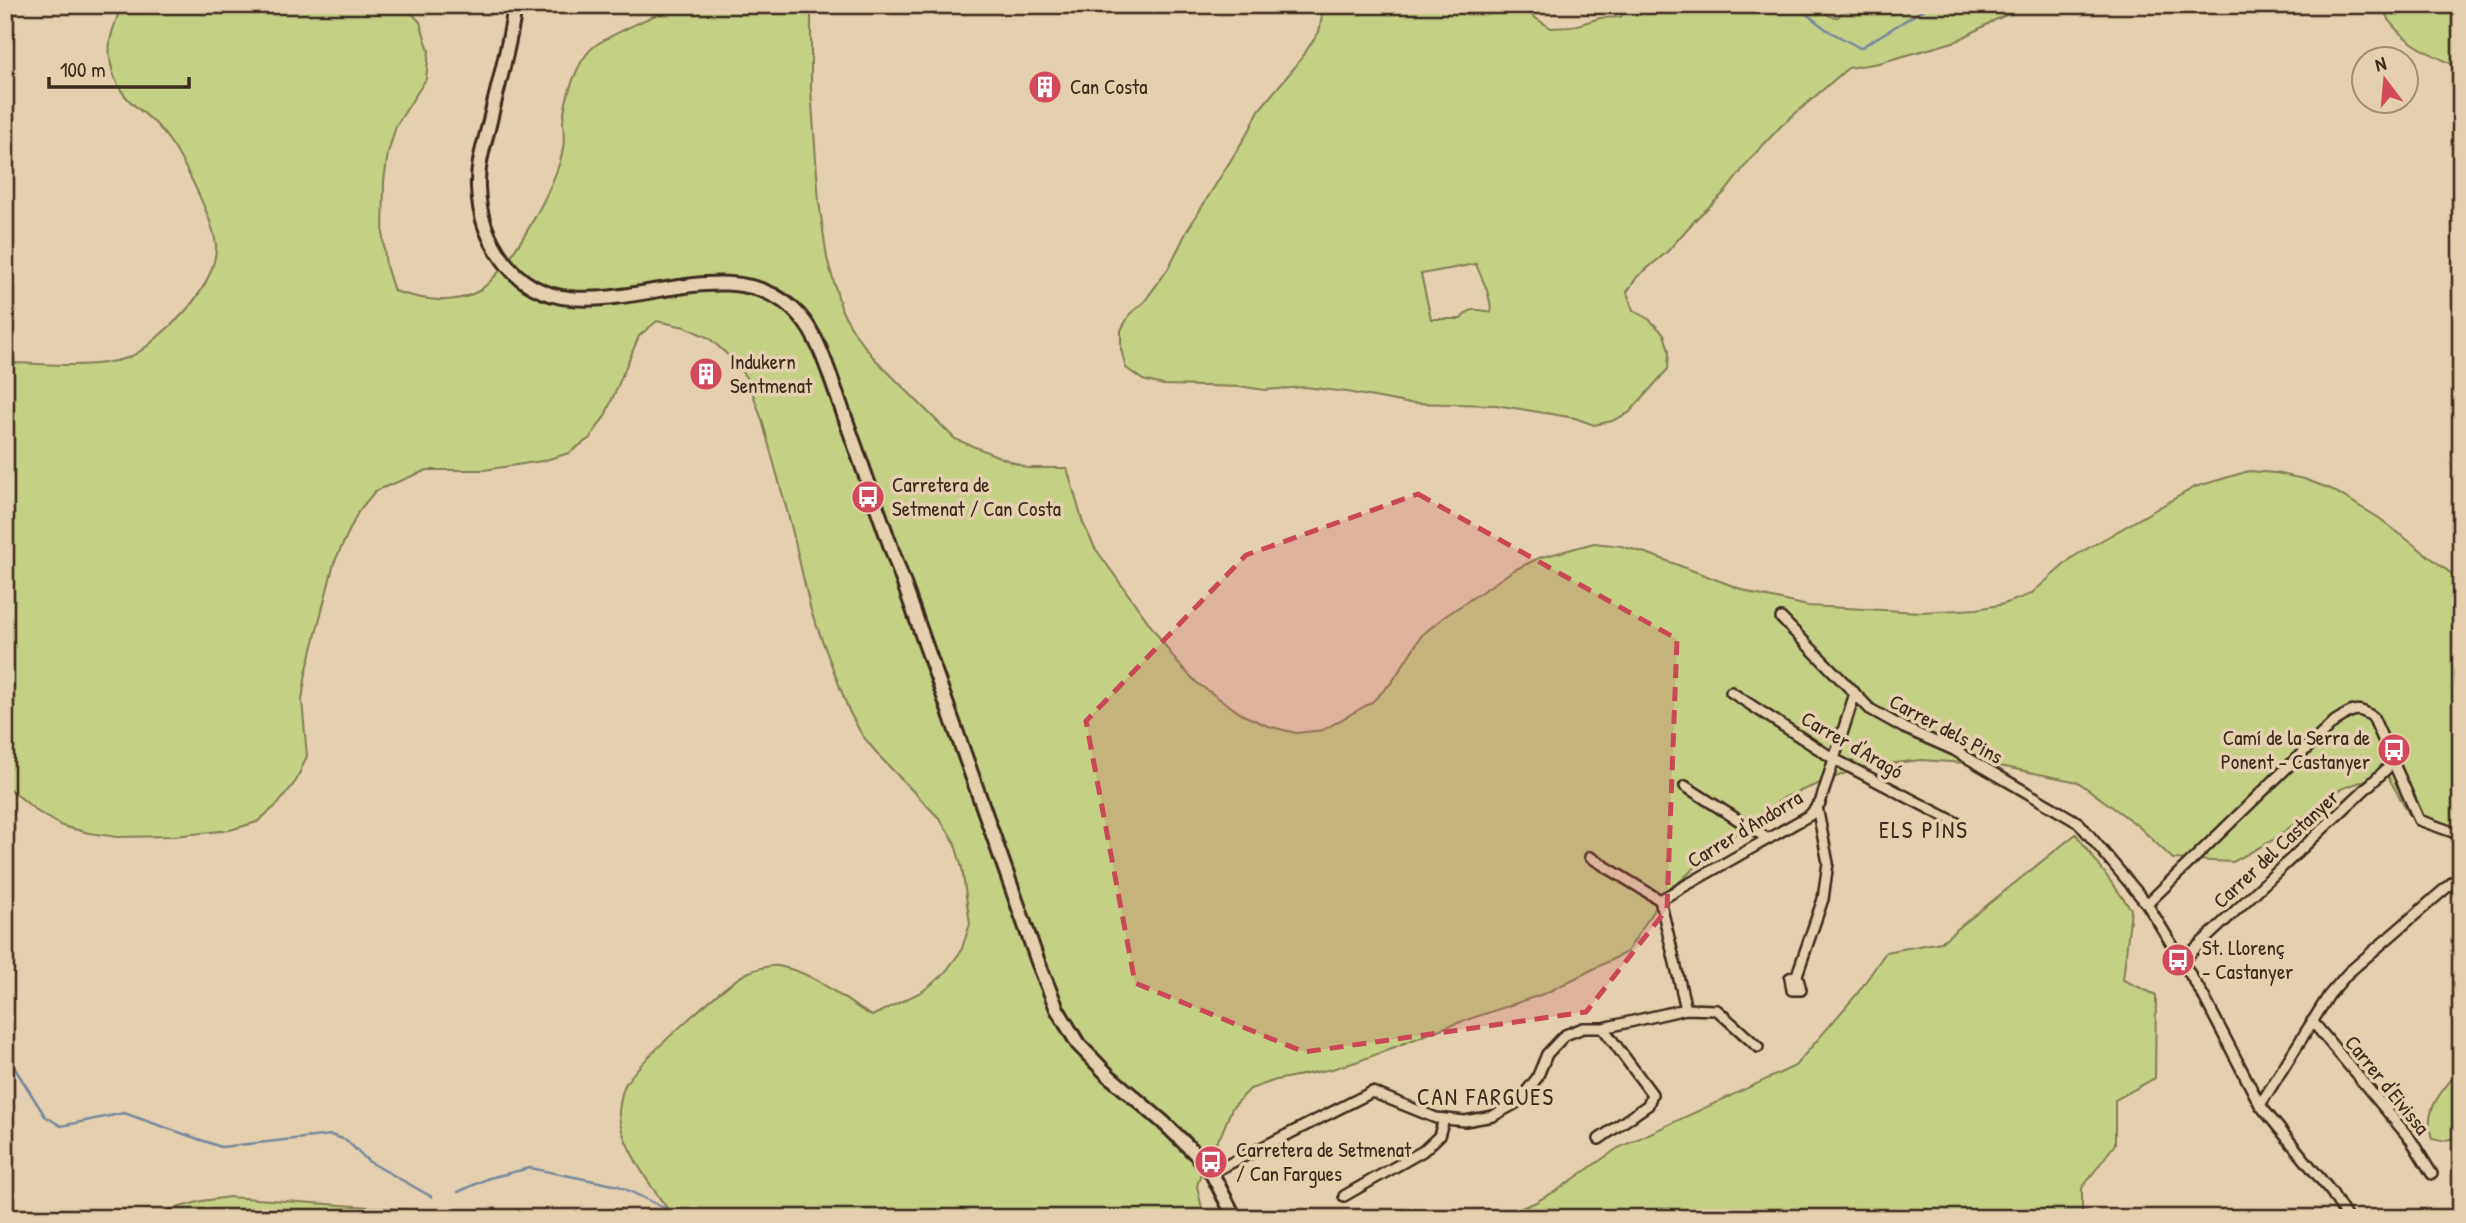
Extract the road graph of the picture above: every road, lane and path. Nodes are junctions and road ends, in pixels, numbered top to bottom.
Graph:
1 (515, 5) edge
2 (1781, 618) dead end
3 (1731, 692) dead end
4 (1854, 693) junction
5 (1834, 759) junction
6 (2393, 761) junction
7 (1685, 786) dead end
8 (1816, 807) junction
9 (1959, 824) dead end
10 (2461, 835) edge
11 (1768, 839) junction
12 (1590, 857) dead end
13 (2460, 878) edge
14 (1660, 900) junction
15 (2147, 904) junction
16 (2182, 961) junction
17 (1797, 975) dead end
18 (1686, 1009) junction
19 (2312, 1021) junction
20 (1603, 1028) junction
21 (1758, 1047) dead end
22 (2260, 1105) junction
23 (1444, 1119) junction
24 (1599, 1139) dead end
25 (1212, 1174) junction
26 (2432, 1174) dead end
27 (1344, 1196) dead end
28 (1235, 1218) edge
29 (2347, 1218) edge

1 - 25 main road
2 - 4 street, Carrer dels Pins
3 - 5 street, Carrer d'Aragó
4 - 5 street, Carrer d'Andorra
4 - 15 street, Carrer dels Pins
5 - 8 street, Carrer d'Andorra
5 - 9 street, Carrer d'Aragó
6 - 10 street
6 - 15 street
6 - 16 street, Carrer del Castanyer
7 - 11 street
8 - 11 street, Carrer d'Andorra
8 - 17 street
11 - 14 street, Carrer d'Andorra
12 - 14 street
13 - 19 street
14 - 18 street
15 - 16 street, Carrer dels Pins
16 - 22 street, Carrer dels Pins
18 - 20 street
18 - 21 street
19 - 22 street
19 - 26 street, Carrer d'Eivissa
20 - 23 street
20 - 24 street
22 - 29 street, Carrer dels Pins
23 - 25 street
23 - 27 street
25 - 28 main road

